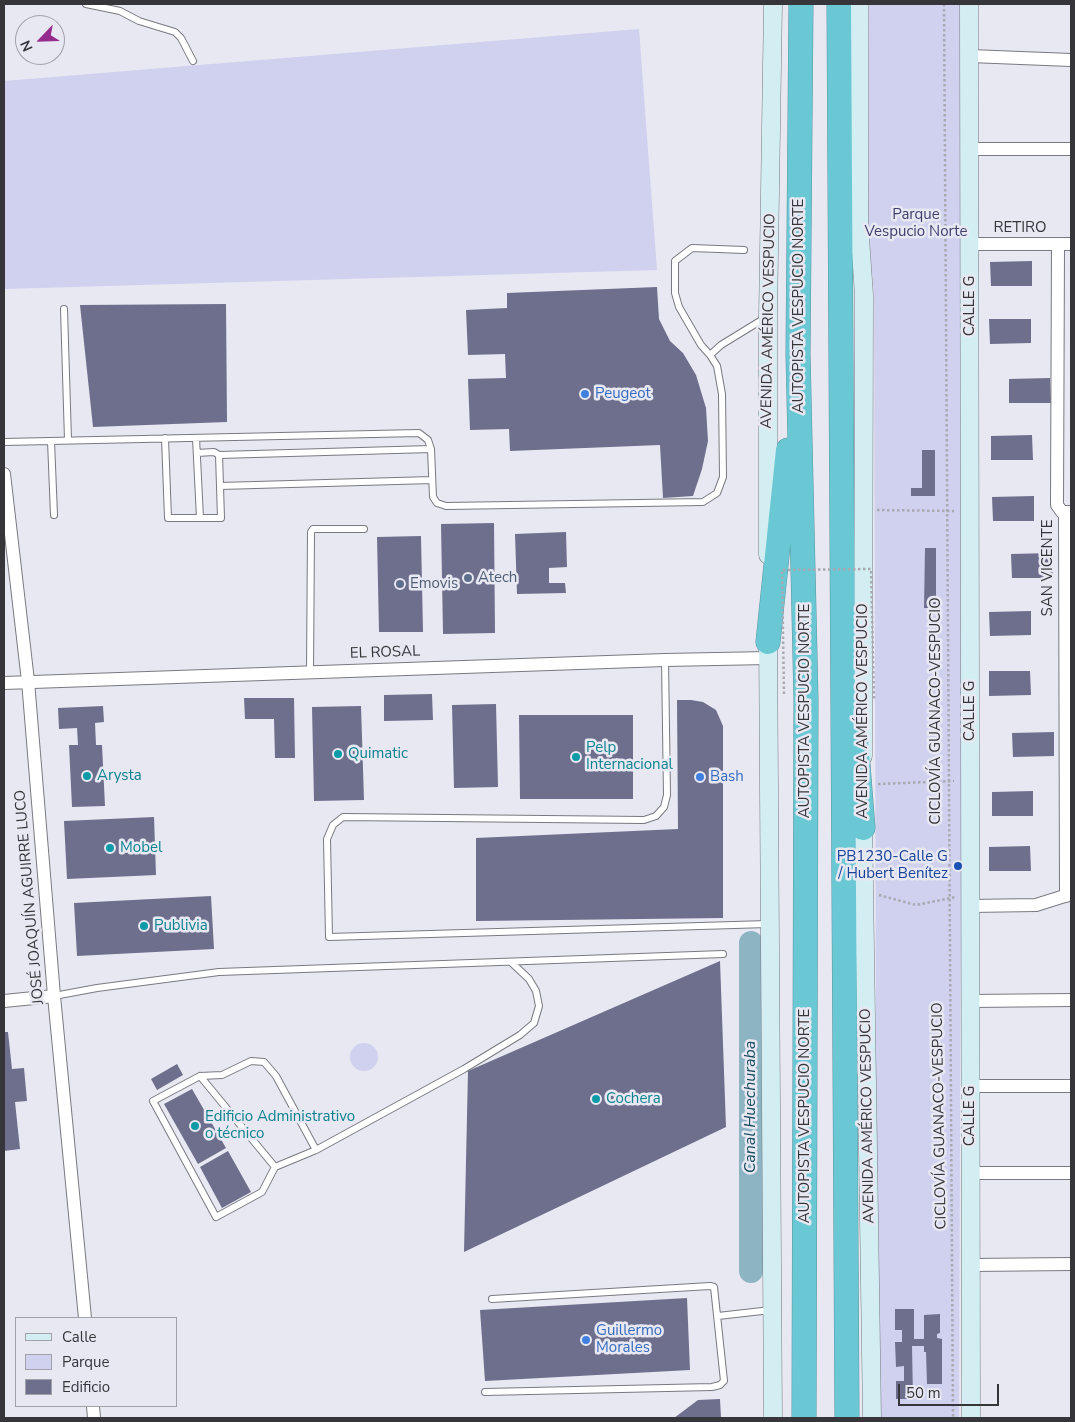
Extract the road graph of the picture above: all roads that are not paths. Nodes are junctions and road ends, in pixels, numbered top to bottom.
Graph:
1 (86, 4) edge
2 (773, 4) edge
3 (801, 4) edge
4 (839, 4) edge
5 (859, 4) edge
6 (970, 4) edge
7 (970, 56) junction
8 (1071, 60) edge
9 (193, 61) dead end
10 (970, 148) junction
11 (1071, 149) edge
12 (970, 244) junction
13 (1058, 244) junction
14 (1071, 244) edge
15 (744, 250) dead end
16 (64, 310) dead end
17 (768, 316) junction
18 (1058, 337) junction
19 (1071, 337) edge
20 (798, 354) junction
21 (710, 355) junction
22 (1058, 424) junction
23 (1071, 424) edge
24 (165, 438) junction
25 (196, 438) junction
26 (68, 440) junction
27 (51, 441) junction
28 (4, 442) edge
29 (431, 449) junction
30 (197, 454) junction
31 (218, 454) junction
32 (4, 474) edge
33 (432, 480) junction
34 (220, 486) junction
35 (5, 495) edge
36 (1068, 512) edge
37 (54, 515) dead end
38 (200, 518) junction
39 (364, 529) dead end
40 (841, 544) junction
41 (768, 650) junction
42 (665, 660) junction
43 (310, 672) junction
44 (28, 681) junction
45 (4, 683) edge
46 (863, 828) junction
47 (1068, 895) edge
48 (970, 901) junction
49 (769, 924) junction
50 (723, 954) dead end
51 (512, 963) junction
52 (54, 996) junction
53 (1071, 1000) edge
54 (4, 1001) edge
55 (970, 1001) junction
56 (200, 1076) junction
57 (970, 1086) junction
58 (1071, 1086) edge
59 (316, 1150) junction
60 (275, 1167) junction
61 (970, 1173) junction
62 (1071, 1173) edge
63 (1071, 1264) edge
64 (970, 1265) junction
65 (492, 1299) dead end
66 (773, 1310) junction
67 (718, 1316) junction
68 (85, 1317) edge
69 (484, 1392) dead end
70 (773, 1418) edge
71 (804, 1418) edge
72 (846, 1418) edge
73 (872, 1418) edge
74 (971, 1418) edge

1 - 9 lane
2 - 17 main road, AVENIDA AMÉRICO VESPUCIO
3 - 20 highway, AUTOPISTA VESPUCIO NORTE
4 - 40 highway
5 - 46 main road, AVENIDA AMÉRICO VESPUCIO
6 - 7 main road, CALLE G
7 - 8 street
7 - 10 main road, CALLE G
10 - 11 street
10 - 12 main road, CALLE G
12 - 13 street, RETIRO
12 - 48 main road, CALLE G
13 - 14 street, RETIRO
13 - 18 street, SAN VICENTE
15 - 21 lane
16 - 26 lane
17 - 21 lane
17 - 41 main road, AVENIDA AMÉRICO VESPUCIO
18 - 19 street
18 - 22 street, SAN VICENTE
20 - 41 highway
20 - 71 highway, AUTOPISTA VESPUCIO NORTE
21 - 33 lane
22 - 23 street
22 - 36 street, SAN VICENTE
24 - 25 lane
24 - 26 lane
24 - 38 lane
25 - 29 lane
25 - 30 lane
26 - 27 lane
27 - 28 lane
27 - 37 lane
29 - 31 lane
29 - 33 lane
30 - 31 lane
30 - 38 lane
31 - 34 lane
32 - 35 street, JOSÉ JOAQUÍN AGUIRRE LUCO
33 - 34 lane
34 - 38 lane
35 - 44 street, JOSÉ JOAQUÍN AGUIRRE LUCO
36 - 47 street, SAN VICENTE
39 - 43 lane
40 - 46 highway
40 - 72 highway
41 - 42 street, EL ROSAL
41 - 49 main road, AVENIDA AMÉRICO VESPUCIO
42 - 43 street, EL ROSAL
42 - 49 lane
43 - 44 street, EL ROSAL
44 - 45 street, EL ROSAL
44 - 52 street, JOSÉ JOAQUÍN AGUIRRE LUCO
46 - 73 main road, AVENIDA AMÉRICO VESPUCIO
47 - 48 street
48 - 55 main road, CALLE G
49 - 66 main road, AVENIDA AMÉRICO VESPUCIO
50 - 51 lane
51 - 52 lane
51 - 59 lane
52 - 54 street
52 - 68 street, JOSÉ JOAQUÍN AGUIRRE LUCO
53 - 55 street
55 - 57 main road, CALLE G
56 - 59 lane
56 - 60 lane
56 - 60 lane
57 - 58 street
57 - 61 main road, CALLE G
59 - 60 lane
61 - 62 street
61 - 64 main road, CALLE G
63 - 64 street
64 - 74 main road, CALLE G
65 - 67 lane
66 - 67 lane
66 - 70 main road, AVENIDA AMÉRICO VESPUCIO
67 - 69 lane

